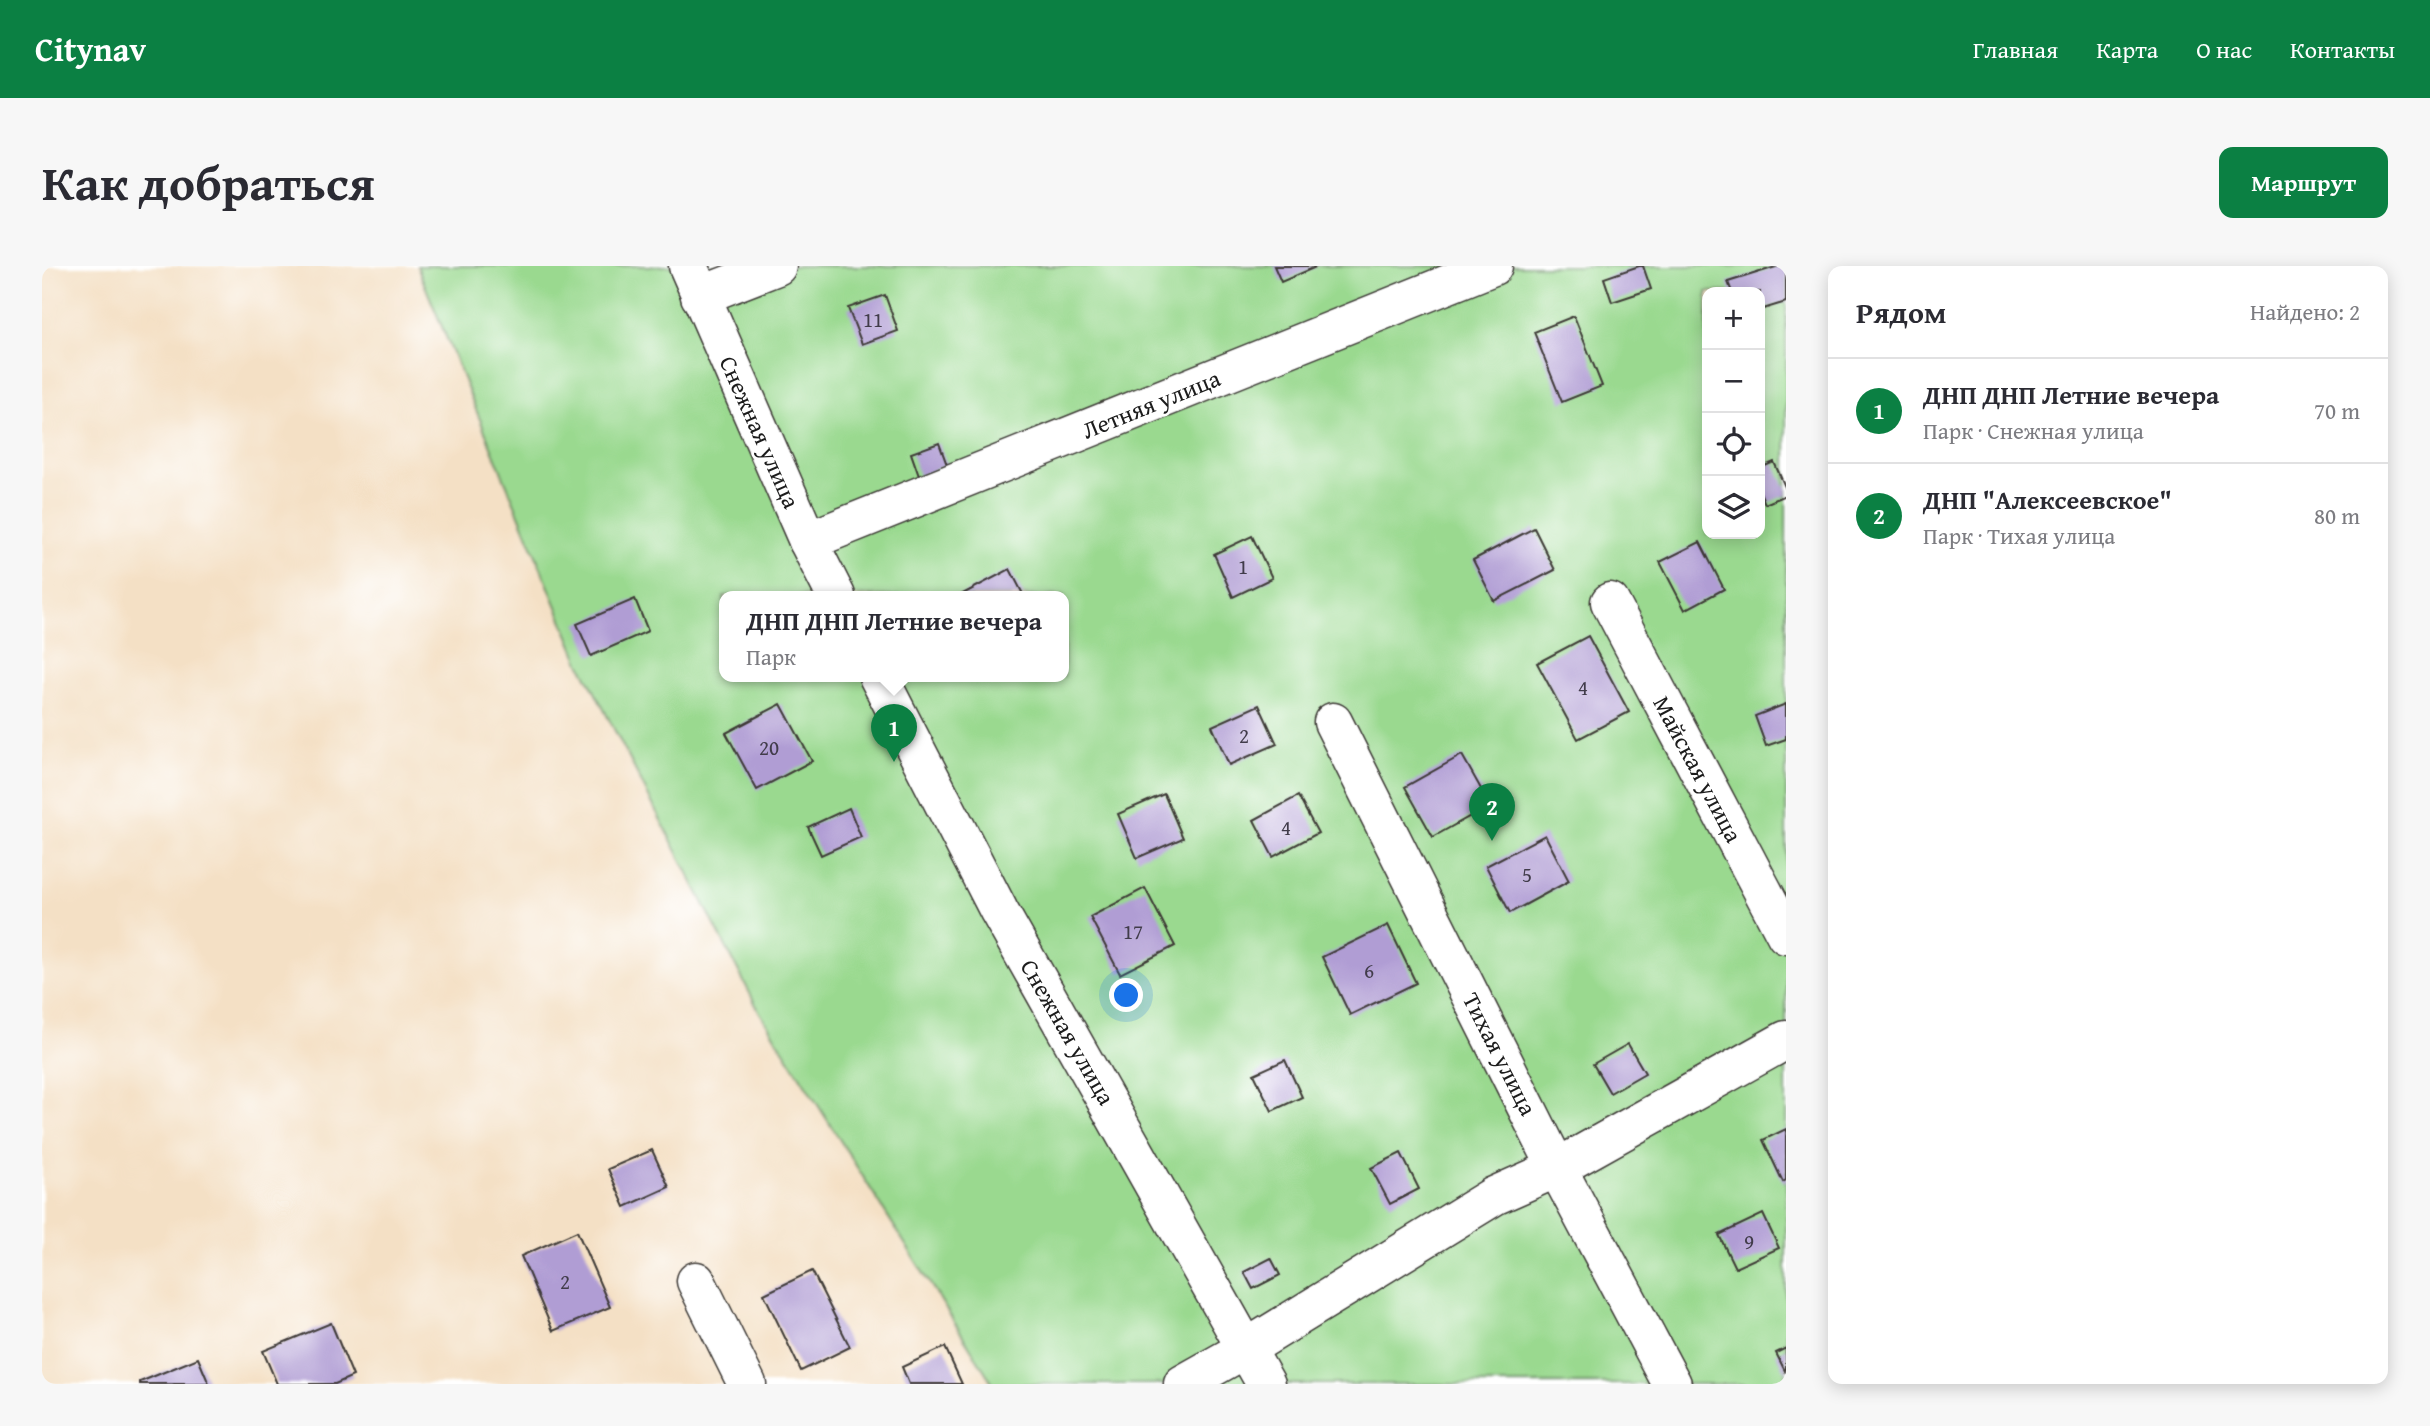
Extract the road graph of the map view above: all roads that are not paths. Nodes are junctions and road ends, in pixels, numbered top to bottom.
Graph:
1 (777, 266) edge
2 (1493, 266) edge
3 (694, 281) edge
4 (808, 541) junction
5 (833, 591) edge
6 (1610, 602) dead end
7 (881, 682) edge
8 (1333, 722) dead end
9 (1786, 935) edge
10 (1786, 1040) edge
11 (1557, 1168) junction
12 (696, 1281) dead end
13 (1247, 1348) junction
14 (747, 1384) edge
15 (1183, 1384) edge
16 (1266, 1384) edge
17 (1672, 1384) edge

1 - 3 street
2 - 4 street, Летняя улица
3 - 4 street, Снежная улица
4 - 5 street, Снежная улица
6 - 9 street, Майская улица
7 - 13 street, Снежная улица
8 - 11 street, Тихая улица
10 - 11 street
11 - 13 street
11 - 17 street, Тихая улица
12 - 14 street
13 - 15 street
13 - 16 street, Снежная улица

